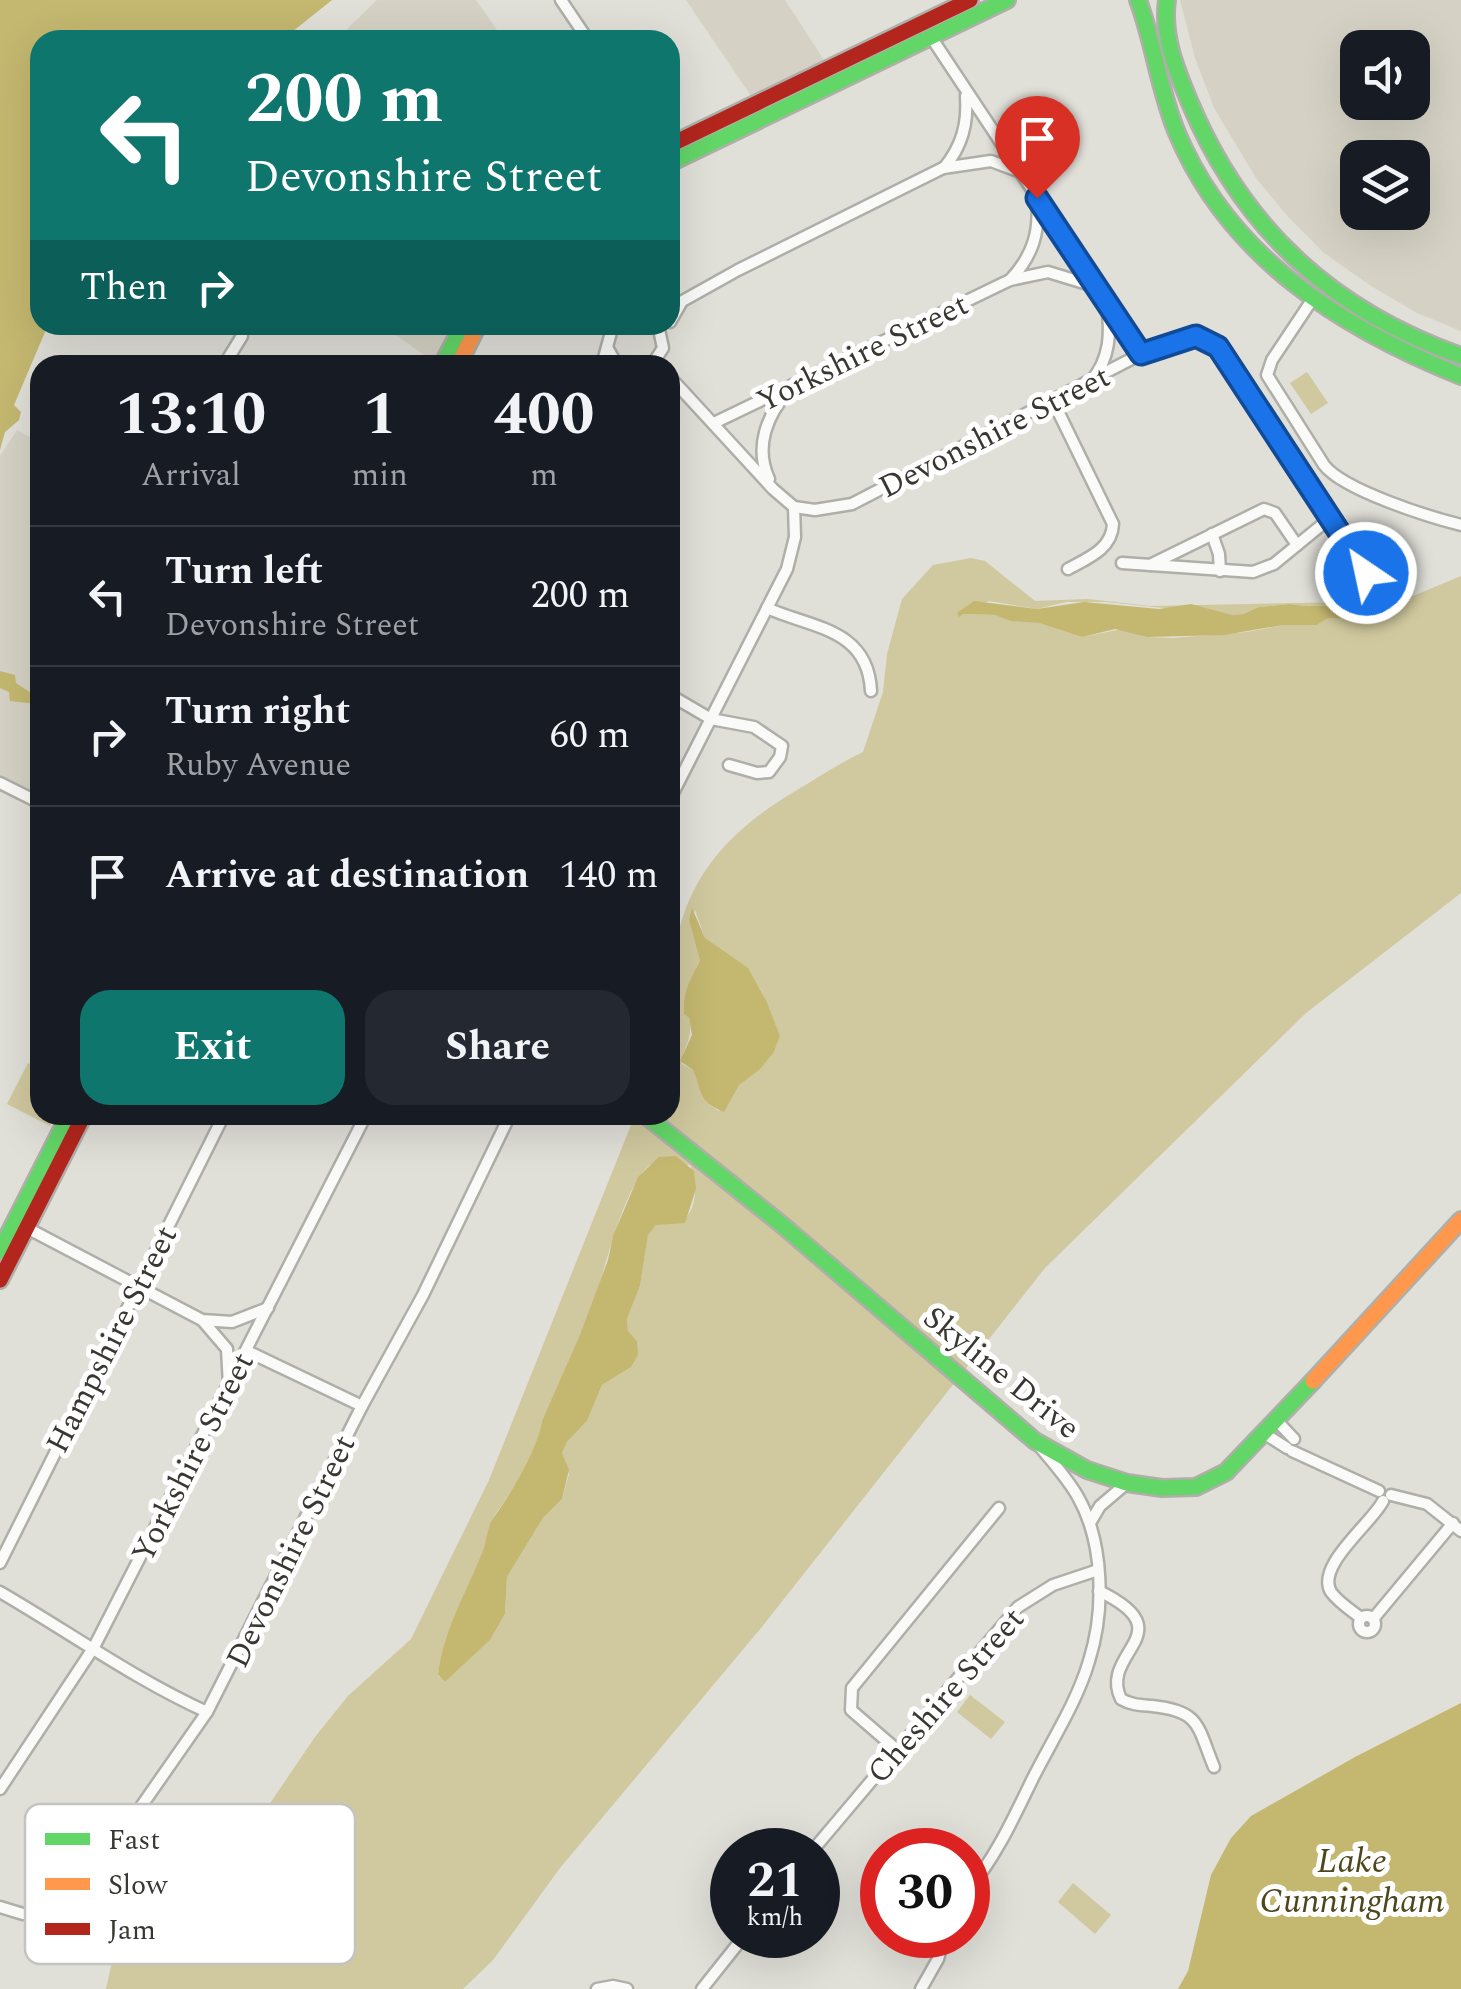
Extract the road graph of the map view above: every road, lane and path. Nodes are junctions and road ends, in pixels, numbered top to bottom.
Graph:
1 (560, 0) edge
2 (970, 0) edge
3 (1008, 0) edge
4 (1140, 0) edge
5 (1155, 0) edge
6 (1167, 0) edge
7 (581, 30) edge
8 (932, 37) junction
9 (965, 90) junction
10 (680, 140) edge
11 (680, 159) edge
12 (943, 168) junction
13 (1018, 171) junction
14 (1037, 198) junction
15 (1010, 280) junction
16 (1094, 286) junction
17 (1312, 300) junction
18 (680, 303) edge
19 (1106, 304) junction
20 (608, 335) edge
21 (661, 335) edge
22 (666, 335) edge
23 (242, 336) dead end
24 (607, 343) junction
25 (664, 344) junction
26 (1141, 354) junction
27 (230, 355) edge
28 (604, 355) edge
29 (612, 355) edge
30 (658, 355) edge
31 (665, 355) edge
32 (1461, 356) edge
33 (1461, 376) edge
34 (1088, 384) junction
35 (793, 385) junction
36 (680, 387) edge
37 (1053, 402) junction
38 (714, 423) junction
39 (773, 489) junction
40 (794, 507) junction
41 (1328, 518) junction
42 (1461, 525) edge
43 (1212, 534) junction
44 (1297, 546) junction
45 (1122, 563) dead end
46 (1150, 565) junction
47 (1068, 569) dead end
48 (1220, 571) junction
49 (1366, 573) dead end
50 (767, 608) junction
51 (871, 691) dead end
52 (680, 701) edge
53 (711, 718) junction
54 (730, 765) dead end
55 (680, 779) edge
56 (0, 783) edge
57 (30, 798) edge
58 (64, 1125) edge
59 (79, 1125) edge
60 (219, 1125) edge
61 (361, 1125) edge
62 (505, 1125) edge
63 (657, 1125) edge
64 (1461, 1220) edge
65 (27, 1228) junction
66 (0, 1251) edge
67 (0, 1280) edge
68 (137, 1286) junction
69 (269, 1307) junction
70 (202, 1320) junction
71 (248, 1351) junction
72 (228, 1390) junction
73 (362, 1406) junction
74 (1277, 1421) junction
75 (1264, 1434) junction
76 (1035, 1441) junction
77 (1293, 1445) junction
78 (1127, 1482) junction
79 (1385, 1495) junction
80 (1000, 1508) dead end
81 (1090, 1523) junction
82 (1457, 1527) edge
83 (0, 1563) edge
84 (1098, 1570) junction
85 (1099, 1591) junction
86 (0, 1592) edge
87 (94, 1647) junction
88 (207, 1712) junction
89 (896, 1749) junction
90 (1214, 1767) dead end
91 (0, 1789) edge
92 (143, 1804) edge
93 (830, 1828) edge
94 (990, 1856) edge
95 (0, 1907) edge
96 (25, 1914) edge
97 (727, 1958) edge
98 (938, 1958) edge
99 (597, 1989) edge
100 (626, 1989) edge
101 (702, 1989) edge
102 (921, 1989) edge

1 - 7 street
2 - 10 main road
3 - 8 main road
4 - 5 main road
4 - 17 main road
6 - 32 main road
8 - 9 street
8 - 11 main road
9 - 12 street
9 - 13 street
12 - 13 street
12 - 18 street
13 - 14 street
14 - 15 street
14 - 16 street
15 - 16 street, Yorkshire Street
15 - 35 street, Yorkshire Street
16 - 19 street
17 - 33 main road
17 - 42 street
19 - 26 street
19 - 34 street
20 - 24 street
21 - 25 street
22 - 25 street
23 - 27 street
24 - 28 street
24 - 29 street
25 - 30 street
25 - 31 street
26 - 34 street, Devonshire Street
26 - 41 street, Devonshire Street
34 - 37 street, Devonshire Street
35 - 38 street, Yorkshire Street
35 - 39 street
36 - 38 street
37 - 40 street, Devonshire Street
37 - 47 street
38 - 39 street
39 - 40 street
40 - 50 street
41 - 44 street
41 - 49 street, Devonshire Street
43 - 44 street
43 - 46 street
43 - 48 street
44 - 48 street
45 - 46 street
46 - 48 street
50 - 51 street
50 - 53 street
52 - 53 street
53 - 54 street
53 - 55 street
56 - 57 street
58 - 66 main road
59 - 65 main road
60 - 68 street, Hampshire Street
61 - 69 street, Yorkshire Street
62 - 73 street, Devonshire Street
63 - 76 main road, Skyline Drive
64 - 74 main road, Skyline Drive
65 - 67 main road
65 - 68 street
68 - 70 street
68 - 83 street, Hampshire Street
69 - 70 street
69 - 71 street, Yorkshire Street
70 - 72 street
71 - 72 street, Yorkshire Street
71 - 73 street
72 - 87 street, Yorkshire Street
73 - 88 street, Devonshire Street
74 - 75 main road, Skyline Drive
74 - 77 street
75 - 77 street
75 - 78 main road, Skyline Drive
76 - 78 main road, Skyline Drive
76 - 81 street
77 - 79 street
78 - 81 street
79 - 82 street
79 - 82 street
80 - 89 street
81 - 84 street
84 - 85 street
84 - 89 street, Cheshire Street
85 - 90 street
85 - 94 street
86 - 87 street
87 - 88 street
87 - 91 street, Yorkshire Street
88 - 92 street, Devonshire Street
89 - 93 street, Cheshire Street
95 - 96 street, Devonshire Street
97 - 101 street
98 - 102 street
99 - 100 street

